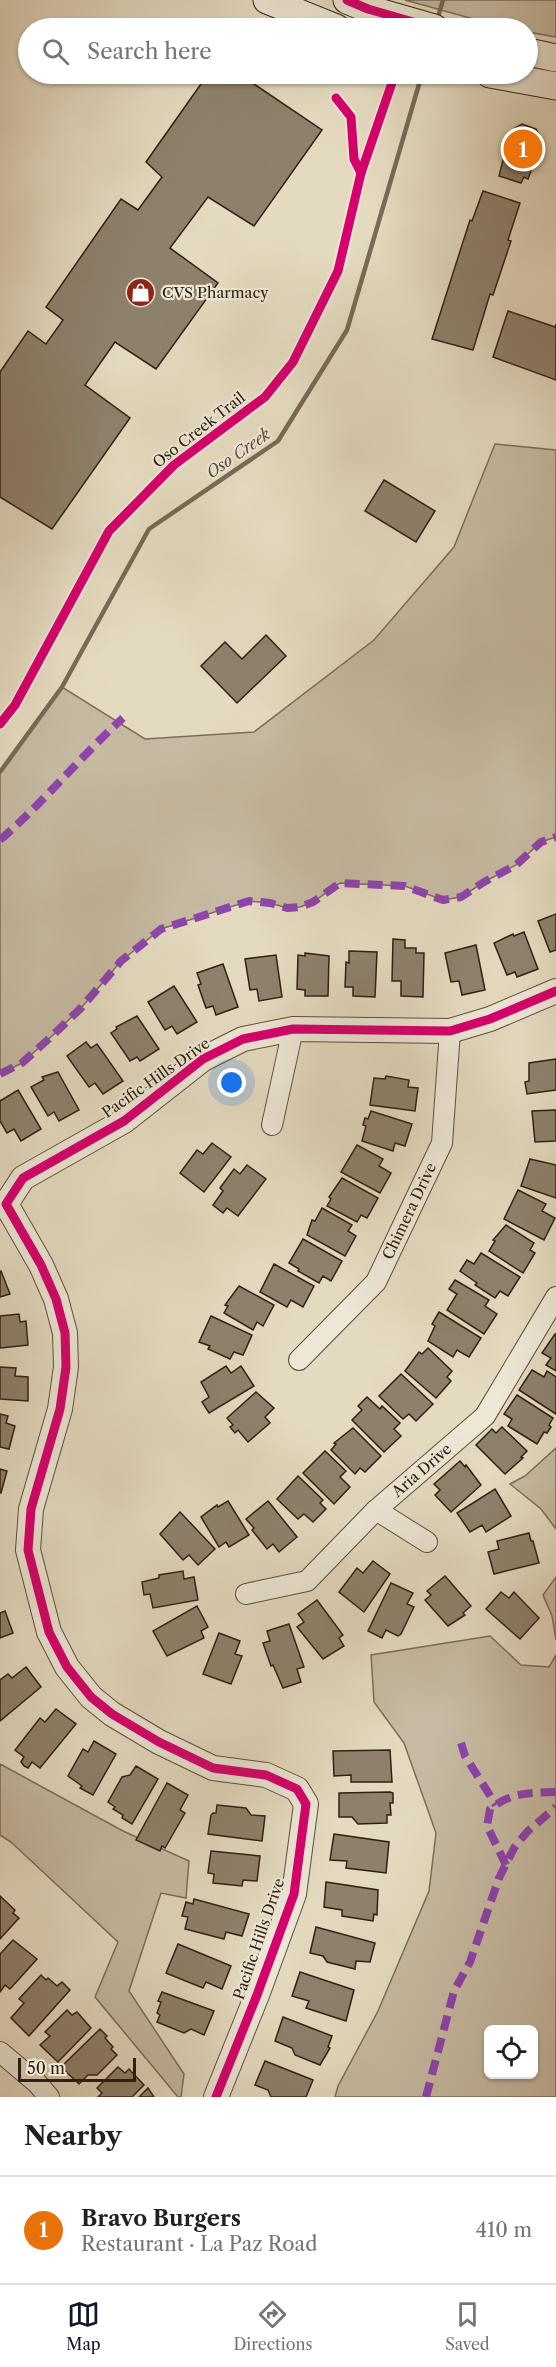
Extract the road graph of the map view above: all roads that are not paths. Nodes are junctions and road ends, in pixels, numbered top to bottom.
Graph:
1 (267, 0) edge
2 (347, 0) edge
3 (311, 18) edge
4 (399, 18) edge
5 (538, 54) edge
6 (556, 58) edge
7 (538, 83) edge
8 (556, 86) edge
9 (556, 991) edge
10 (293, 1029) junction
11 (450, 1032) junction
12 (272, 1125) dead end
13 (556, 1297) edge
14 (299, 1360) dead end
15 (376, 1510) junction
16 (427, 1542) dead end
17 (246, 1594) dead end
18 (0, 2052) edge
19 (49, 2097) edge
20 (216, 2097) edge

1 - 3 main road
2 - 4 main road
5 - 6 main road
7 - 8 main road
9 - 11 street, Pacific Hills Drive
10 - 11 street, Pacific Hills Drive
10 - 12 street
10 - 20 street, Pacific Hills Drive
11 - 14 street, Chimera Drive
13 - 15 street, Aria Drive
15 - 16 street
15 - 17 street, Aria Drive
18 - 19 street

